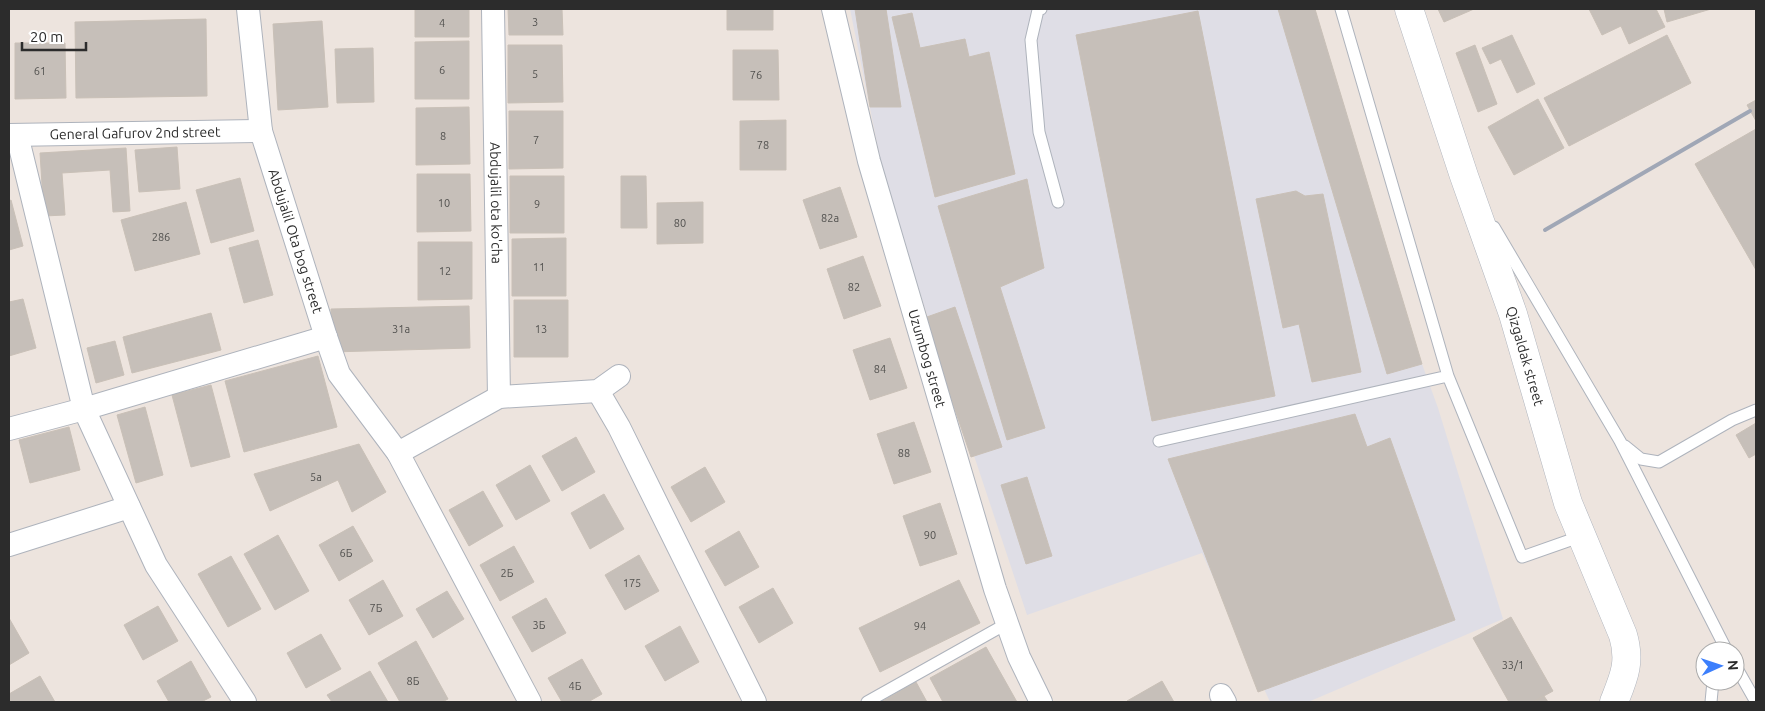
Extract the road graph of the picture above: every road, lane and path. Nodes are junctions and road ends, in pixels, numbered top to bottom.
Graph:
1 (248, 9) edge
2 (493, 9) edge
3 (833, 9) edge
4 (1041, 9) edge
5 (1341, 9) edge
6 (1409, 9) edge
7 (261, 131) junction
8 (13, 135) edge
9 (1464, 176) junction
10 (18, 182) edge
11 (1058, 202) dead end
12 (326, 337) junction
13 (619, 376) dead end
14 (1448, 376) junction
15 (598, 391) junction
16 (499, 397) junction
17 (84, 409) junction
18 (1756, 410) edge
19 (9, 429) edge
20 (1158, 441) dead end
21 (1620, 441) junction
22 (398, 453) junction
23 (129, 507) junction
24 (1582, 536) junction
25 (9, 544) edge
26 (1006, 624) junction
27 (1718, 633) junction
28 (1717, 641) edge
29 (1722, 641) edge
30 (1745, 683) edge
31 (245, 702) edge
32 (530, 702) edge
33 (755, 702) edge
34 (868, 702) edge
35 (1041, 702) edge
36 (1614, 702) edge
37 (1756, 702) edge

1 - 7 street, Abdujalil Ota bog street
2 - 16 street, Abdujalil ota ko'cha
3 - 26 street, Uzumbog street
4 - 11 lane
5 - 14 lane
6 - 9 street, Qizgaldak street
7 - 8 street, General Gafurov 2nd street
7 - 12 street, Abdujalil Ota bog street
8 - 10 street
9 - 21 lane
9 - 24 street, Qizgaldak street
10 - 17 street
12 - 17 street
12 - 22 street, Abdujalil Ota bog street
13 - 15 street
14 - 20 lane
14 - 24 lane
15 - 16 street
15 - 33 street
16 - 22 street
17 - 19 street
17 - 23 street
18 - 21 lane
21 - 27 lane
22 - 32 street, Abdujalil Ota bog street
23 - 25 street
23 - 31 street
24 - 36 street, Qizgaldak street
26 - 34 lane
26 - 35 street, Uzumbog street
27 - 28 lane
27 - 29 lane
30 - 37 lane

